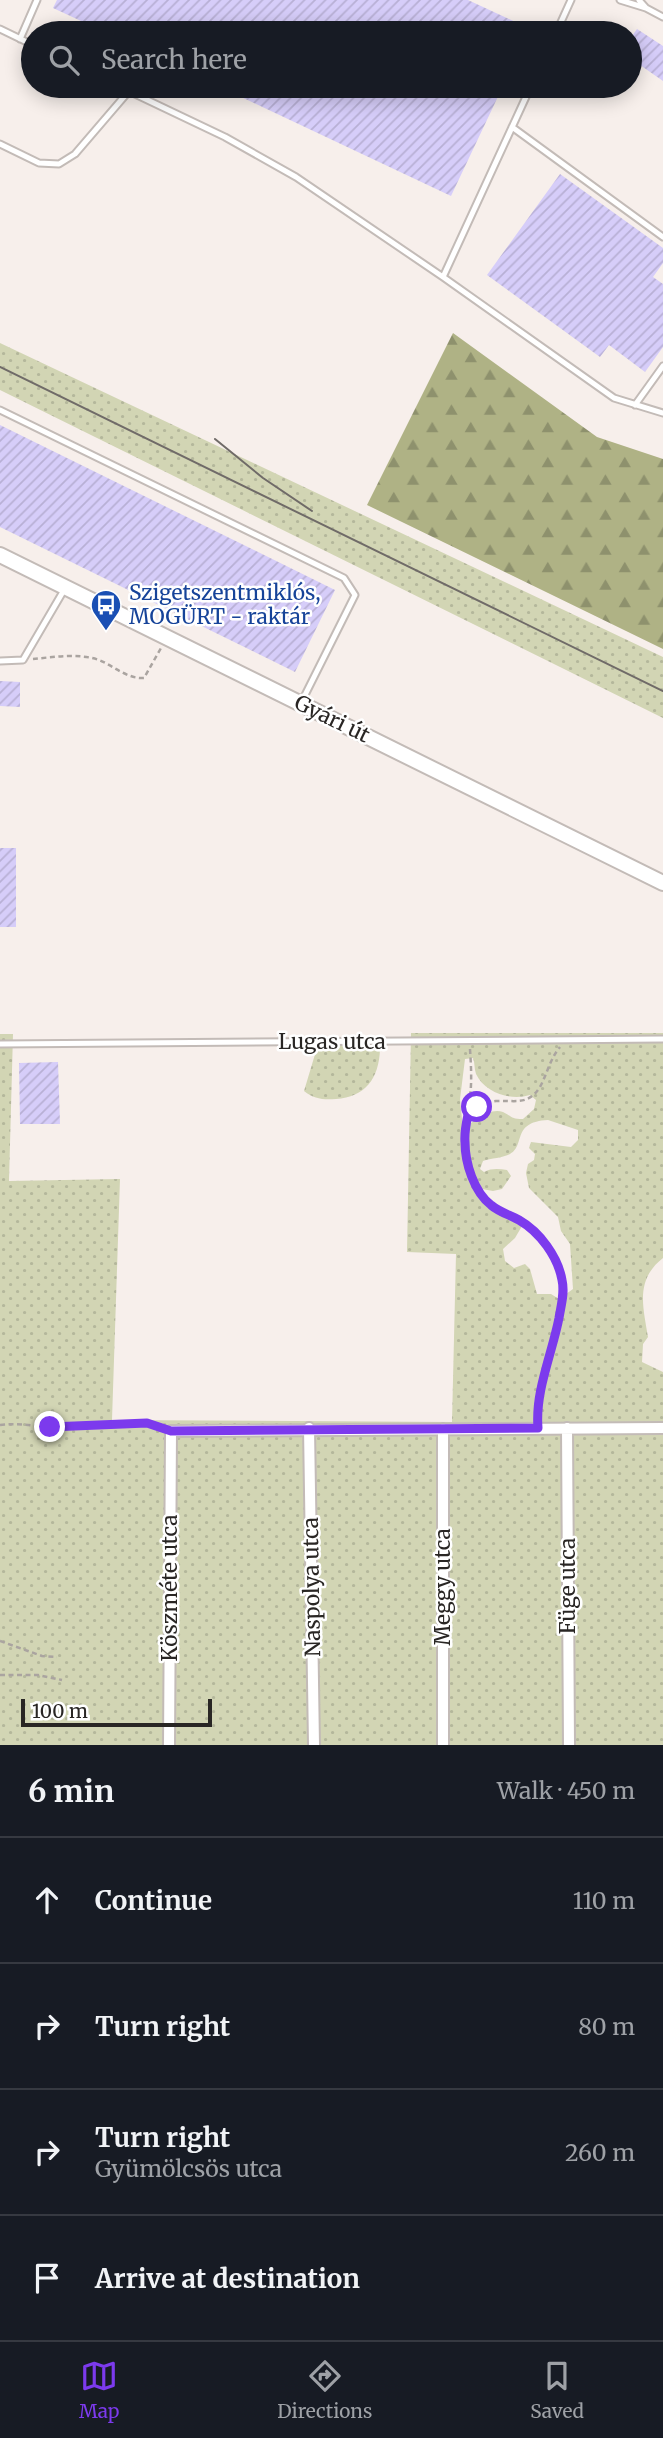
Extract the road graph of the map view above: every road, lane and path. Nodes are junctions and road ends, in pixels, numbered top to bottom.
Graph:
1 (37, 0) edge
2 (571, 0) edge
3 (620, 0) edge
4 (639, 0) edge
5 (646, 8) junction
6 (663, 18) edge
7 (28, 21) edge
8 (561, 21) edge
9 (0, 29) edge
10 (20, 39) edge
11 (123, 98) edge
12 (144, 98) edge
13 (525, 98) edge
14 (512, 127) junction
15 (0, 144) edge
16 (663, 237) edge
17 (443, 276) junction
18 (663, 366) edge
19 (635, 405) junction
20 (0, 410) edge
21 (663, 413) edge
22 (0, 555) edge
23 (66, 587) junction
24 (167, 637) junction
25 (23, 660) junction
26 (0, 661) edge
27 (301, 703) junction
28 (663, 883) edge
29 (570, 1038) junction
30 (663, 1039) edge
31 (470, 1042) junction
32 (0, 1044) edge
33 (469, 1110) junction
34 (0, 1425) edge
35 (309, 1428) junction
36 (538, 1428) junction
37 (567, 1428) junction
38 (663, 1428) edge
39 (443, 1429) junction
40 (171, 1431) junction
41 (0, 1641) edge
42 (57, 1657) dead end
43 (0, 1675) edge
44 (62, 1680) dead end
45 (169, 1745) edge
46 (314, 1745) edge
47 (443, 1745) edge
48 (569, 1745) edge

1 - 7 lane
2 - 8 lane
3 - 5 lane
4 - 5 lane
5 - 6 lane
9 - 10 lane
11 - 15 lane
12 - 17 lane
13 - 14 lane
14 - 16 lane
14 - 17 lane
17 - 19 lane
18 - 19 lane
19 - 21 lane
20 - 27 lane
22 - 23 street, Gyári út
23 - 24 street, Gyári út
23 - 25 lane
24 - 25 path
24 - 27 street, Gyári út
25 - 26 lane
27 - 28 street, Gyári út
29 - 30 lane, Lugas utca
29 - 31 lane, Lugas utca
29 - 33 path
31 - 32 lane, Lugas utca
31 - 33 path
33 - 36 path
34 - 40 path
35 - 39 street
35 - 40 street
35 - 46 street, Naspolya utca
36 - 37 street
36 - 39 street
37 - 38 street
37 - 48 street, Füge utca
39 - 47 street, Meggy utca
40 - 45 street, Köszméte utca
41 - 42 path
43 - 44 path

